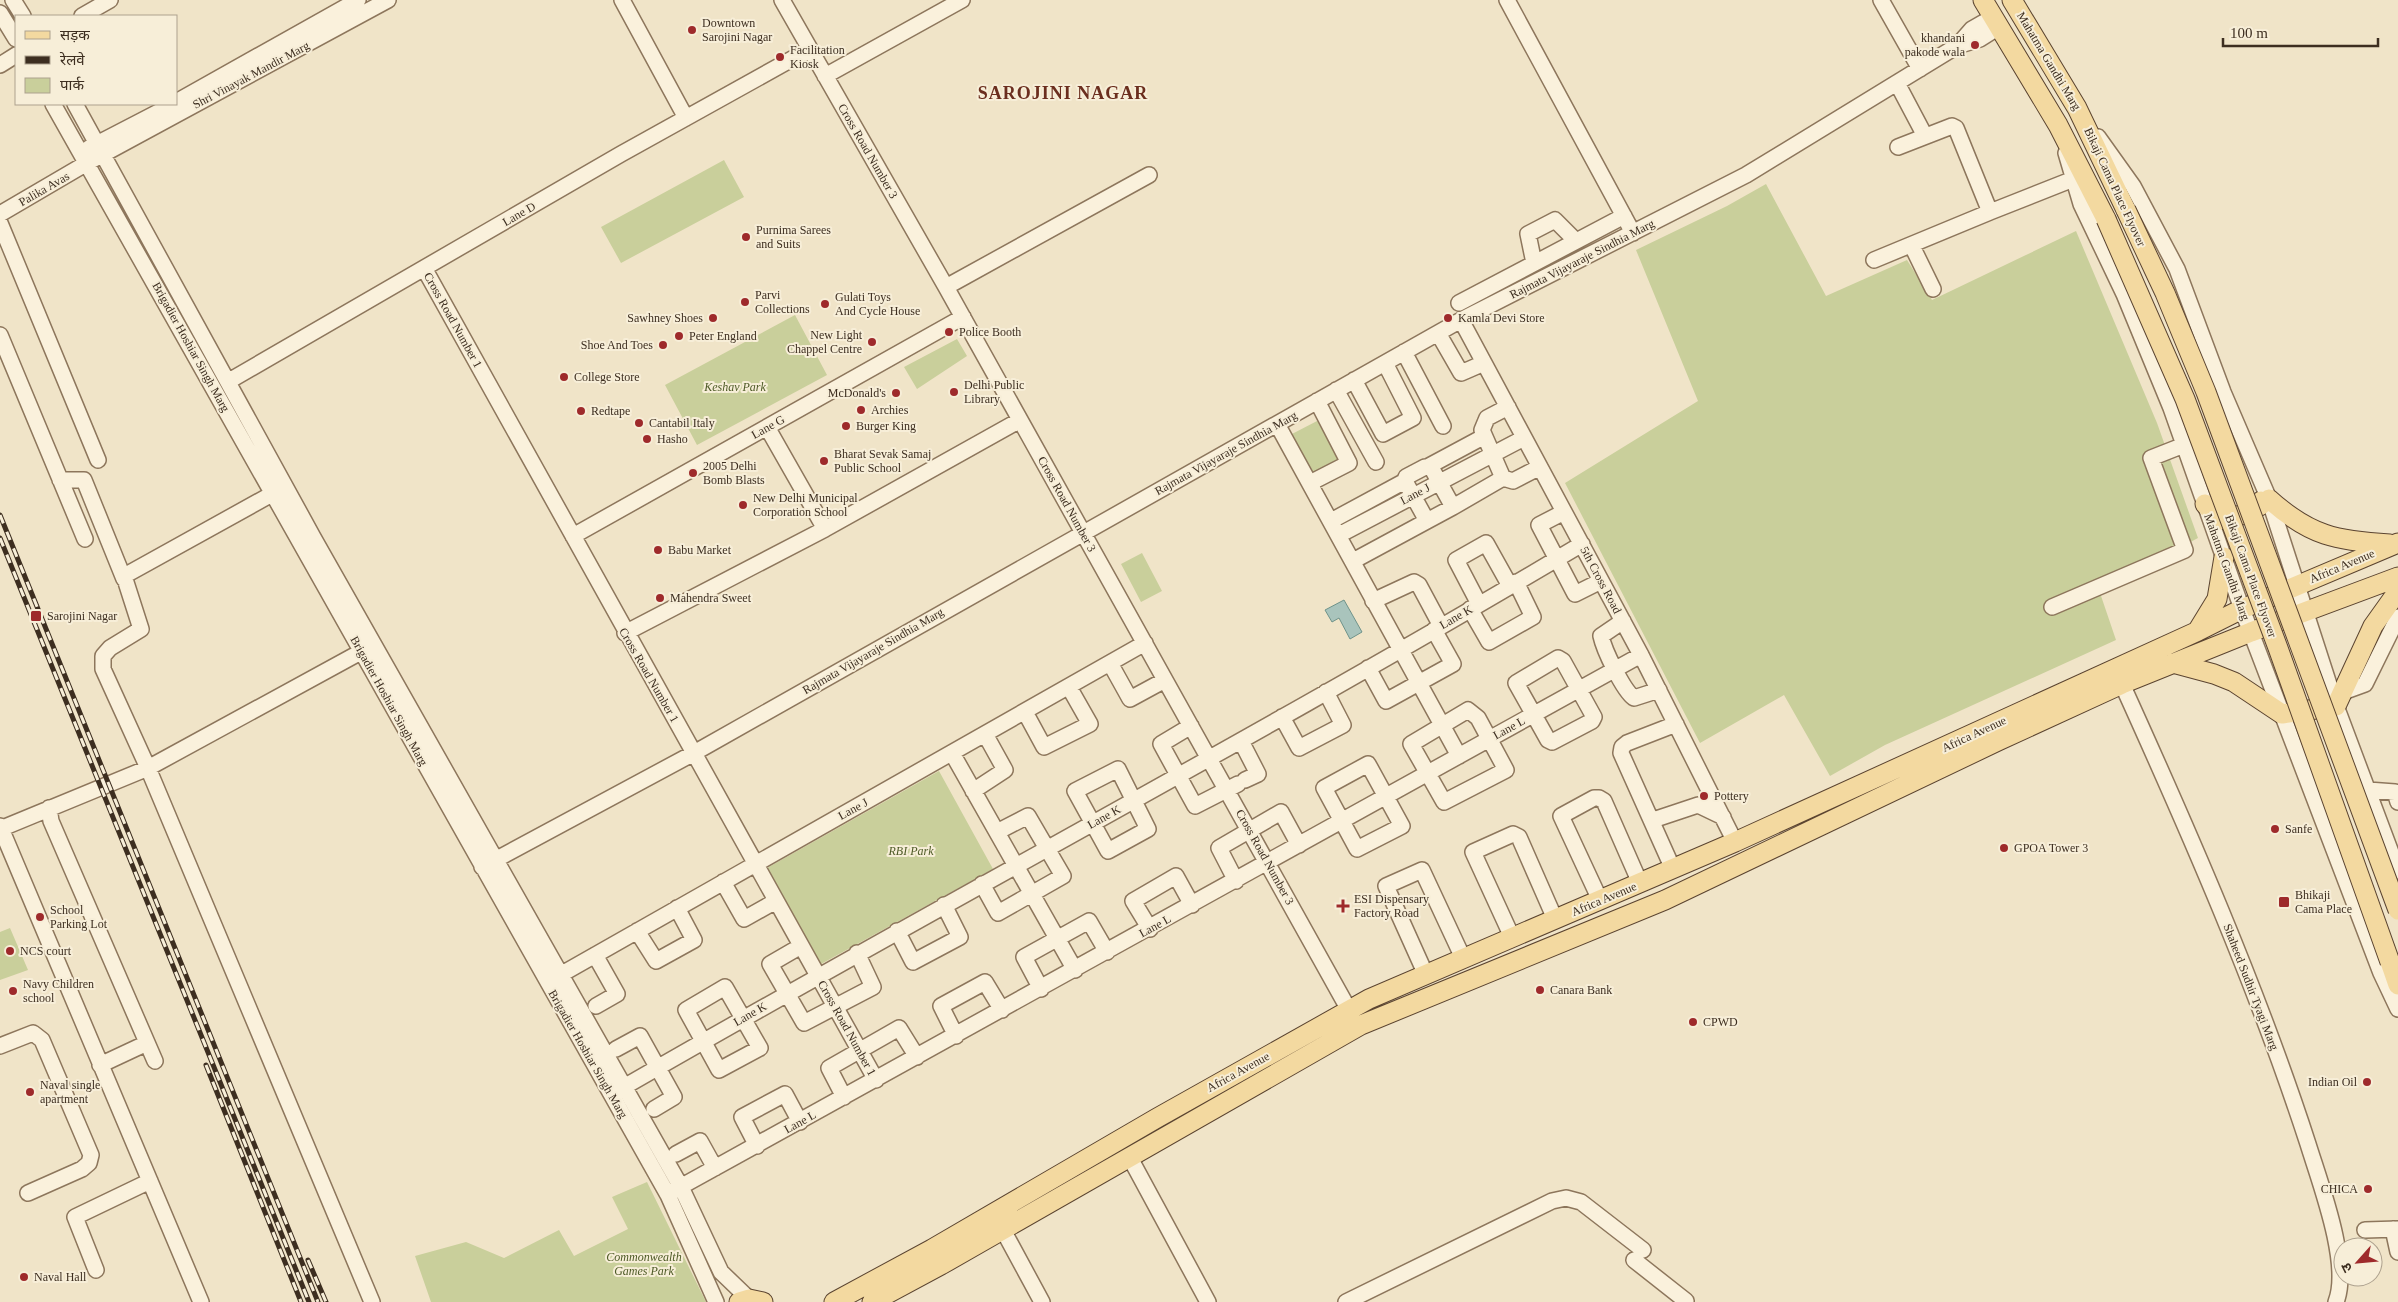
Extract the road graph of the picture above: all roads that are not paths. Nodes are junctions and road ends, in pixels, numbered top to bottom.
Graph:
1 (13, 0) edge
2 (110, 0) edge
3 (358, 0) edge
4 (388, 0) edge
5 (622, 0) edge
6 (782, 0) edge
7 (962, 0) edge
8 (1507, 0) edge
9 (1881, 0) edge
10 (1983, 0) edge
11 (2012, 0) edge
12 (0, 13) edge
13 (22, 15) edge
14 (84, 15) edge
15 (1996, 22) junction
16 (15, 37) edge
17 (810, 49) junction
18 (15, 56) edge
19 (0, 65) edge
20 (1920, 69) junction
21 (825, 76) junction
22 (1897, 83) junction
23 (178, 101) edge
24 (54, 105) edge
25 (76, 105) edge
26 (172, 105) edge
27 (2077, 108) junction
28 (686, 118) junction
29 (1925, 136) junction
30 (1898, 147) dead end
31 (101, 149) junction
32 (84, 158) junction
33 (1149, 175) dead end
34 (2078, 177) junction
35 (1990, 212) junction
36 (0, 214) edge
37 (1624, 216) junction
38 (0, 223) edge
39 (1633, 233) junction
40 (1576, 241) junction
41 (1912, 246) junction
42 (1874, 260) dead end
43 (1534, 263) junction
44 (424, 268) junction
45 (946, 287) junction
46 (1933, 289) dead end
47 (1459, 303) dead end
48 (963, 317) junction
49 (1462, 320) junction
50 (1438, 333) junction
51 (0, 335) edge
52 (1404, 352) junction
53 (1385, 363) junction
54 (1484, 363) junction
55 (1354, 380) junction
56 (229, 381) junction
57 (1336, 390) junction
58 (1317, 401) junction
59 (1508, 407) junction
60 (1020, 420) junction
61 (1278, 424) junction
62 (1443, 426) dead end
63 (767, 427) junction
64 (1483, 437) junction
65 (1524, 438) junction
66 (2184, 445) junction
67 (1492, 454) junction
68 (98, 460) dead end
69 (1376, 462) dead end
70 (1429, 466) junction
71 (1540, 467) junction
72 (1503, 478) junction
73 (60, 480) junction
74 (1405, 481) junction
75 (1439, 481) junction
76 (1310, 483) junction
77 (280, 489) junction
78 (2267, 493) junction
79 (1413, 494) junction
80 (2205, 504) junction
81 (1453, 507) junction
82 (1564, 512) junction
83 (1331, 521) junction
84 (1427, 521) junction
85 (825, 529) junction
86 (1084, 533) junction
87 (1339, 535) junction
88 (573, 536) junction
89 (84, 539) dead end
90 (1582, 544) junction
91 (2396, 544) edge
92 (2224, 557) junction
93 (1556, 559) junction
94 (1353, 561) junction
95 (2398, 577) edge
96 (124, 579) junction
97 (1601, 581) junction
98 (1513, 584) junction
99 (2296, 586) junction
100 (2398, 591) edge
101 (1373, 601) junction
102 (1475, 606) junction
103 (2052, 607) dead end
104 (2242, 609) junction
105 (2306, 611) junction
106 (2398, 617) edge
107 (1623, 621) junction
108 (1438, 628) junction
109 (2198, 631) junction
110 (2251, 632) junction
111 (625, 633) junction
112 (1145, 643) junction
113 (367, 648) junction
114 (1400, 650) junction
115 (1641, 655) junction
116 (1110, 663) junction
117 (2173, 663) junction
118 (1368, 668) junction
119 (1616, 669) junction
120 (1165, 680) junction
121 (1418, 683) junction
122 (2122, 684) junction
123 (1069, 687) junction
124 (1580, 689) junction
125 (1659, 690) junction
126 (1326, 692) junction
127 (2340, 699) junction
128 (1025, 712) junction
129 (2282, 714) junction
130 (1534, 715) junction
131 (1282, 717) junction
132 (1676, 724) junction
133 (1442, 725) junction
134 (1192, 726) junction
135 (985, 734) junction
136 (1489, 739) junction
137 (1241, 741) junction
138 (694, 753) junction
139 (952, 753) junction
140 (1459, 756) junction
141 (1210, 759) junction
142 (148, 768) junction
143 (1428, 774) junction
144 (1178, 776) junction
145 (1237, 784) junction
146 (2368, 790) junction
147 (974, 791) junction
148 (1386, 797) junction
149 (1134, 800) junction
150 (2398, 802) edge
151 (50, 808) junction
152 (1723, 817) junction
153 (1653, 820) junction
154 (1342, 821) junction
155 (1091, 824) junction
156 (0, 828) edge
157 (1250, 831) junction
158 (997, 832) junction
159 (1736, 842) junction
160 (1299, 845) junction
161 (1048, 848) junction
162 (1268, 863) junction
163 (489, 864) junction
164 (755, 864) junction
165 (1016, 865) junction
166 (1673, 869) junction
167 (2398, 871) edge
168 (1236, 881) junction
169 (722, 882) junction
170 (1640, 883) junction
171 (982, 884) junction
172 (1032, 894) junction
173 (1600, 900) junction
174 (776, 901) junction
175 (944, 905) junction
176 (1192, 905) junction
177 (677, 908) junction
178 (2398, 910) edge
179 (1555, 920) junction
180 (1150, 928) junction
181 (637, 931) junction
182 (897, 931) junction
183 (1512, 937) junction
184 (1057, 939) junction
185 (801, 946) junction
186 (1107, 952) junction
187 (596, 954) junction
188 (857, 954) junction
189 (1463, 958) junction
190 (1075, 970) junction
191 (560, 974) junction
192 (1426, 975) junction
193 (817, 976) junction
194 (2398, 985) edge
195 (1041, 989) junction
196 (786, 994) junction
197 (596, 1006) dead end
198 (834, 1006) junction
199 (2398, 1009) edge
200 (1002, 1010) junction
201 (1350, 1010) junction
202 (744, 1018) junction
203 (956, 1036) junction
204 (704, 1041) junction
205 (147, 1043) junction
206 (0, 1046) edge
207 (616, 1049) dead end
208 (859, 1050) junction
209 (917, 1057) junction
210 (155, 1061) dead end
211 (100, 1064) junction
212 (659, 1067) junction
213 (876, 1080) junction
214 (617, 1091) junction
215 (844, 1097) junction
216 (654, 1109) dead end
217 (800, 1122) junction
218 (756, 1146) junction
219 (676, 1154) dead end
220 (1129, 1156) junction
221 (715, 1168) junction
222 (150, 1182) junction
223 (674, 1191) junction
224 (28, 1193) dead end
225 (2396, 1229) edge
226 (1003, 1230) junction
227 (2365, 1230) dead end
228 (2398, 1252) edge
229 (96, 1270) dead end
230 (750, 1301) edge
231 (1686, 1301) edge
232 (201, 1302) edge
233 (372, 1302) edge
234 (716, 1302) edge
235 (834, 1302) edge
236 (872, 1302) edge
237 (1042, 1302) edge
238 (1208, 1302) edge
239 (1346, 1302) edge
240 (2336, 1302) edge

1 - 13 street
2 - 14 street
3 - 23 street
4 - 31 street, Shri Vinayak Mandir Marg
5 - 28 street
6 - 17 street, Cross Road Number 3
7 - 21 street
8 - 37 street
9 - 20 street
10 - 15 main road, Mahatma Gandhi Marg
11 - 27 main road, Mahatma Gandhi Marg
12 - 16 street
15 - 20 street, Rajmata Vijayaraje Sindhia Marg
15 - 34 main road, Mahatma Gandhi Marg
17 - 21 street, Cross Road Number 3
17 - 28 street, Lane D
18 - 19 street
20 - 22 street, Rajmata Vijayaraje Sindhia Marg
21 - 45 street, Cross Road Number 3
22 - 29 street
22 - 39 street, Rajmata Vijayaraje Sindhia Marg
24 - 32 street, Brigadier Hoshiar Singh Marg
25 - 31 street
26 - 31 street
27 - 78 street, Mahatma Gandhi Marg
27 - 178 main road, Bikaji Cama Place Flyover, bridge
28 - 44 street, Lane D
29 - 30 street
29 - 35 street
31 - 32 street, Shri Vinayak Mandir Marg
31 - 56 street
32 - 36 street, Palika Avas
32 - 77 street, Brigadier Hoshiar Singh Marg
33 - 45 street
34 - 35 street
34 - 66 street, Mahatma Gandhi Marg
34 - 194 main road, Bikaji Cama Place Flyover, bridge
35 - 41 street
37 - 39 street
37 - 40 street
38 - 68 street
39 - 49 street, Rajmata Vijayaraje Sindhia Marg
40 - 43 street
40 - 43 street
41 - 42 street
41 - 46 street
43 - 47 street
44 - 56 street, Lane D
44 - 88 street, Cross Road Number 1
45 - 48 street, Cross Road Number 3
48 - 60 street, Cross Road Number 3
48 - 63 street, Lane G
49 - 50 street, Rajmata Vijayaraje Sindhia Marg
49 - 54 street, 5th Cross Road
50 - 52 street, Rajmata Vijayaraje Sindhia Marg
50 - 54 street
51 - 73 street
52 - 53 street, Rajmata Vijayaraje Sindhia Marg
52 - 62 street
53 - 55 street, Rajmata Vijayaraje Sindhia Marg
53 - 55 street
54 - 59 street, 5th Cross Road
55 - 57 street, Rajmata Vijayaraje Sindhia Marg
56 - 77 street
57 - 58 street, Rajmata Vijayaraje Sindhia Marg
57 - 69 street
58 - 61 street, Rajmata Vijayaraje Sindhia Marg
58 - 76 street
59 - 64 street
59 - 65 street, 5th Cross Road
60 - 85 street
60 - 86 street, Cross Road Number 3
61 - 76 street
61 - 86 street, Rajmata Vijayaraje Sindhia Marg
63 - 85 street
63 - 88 street, Lane G
64 - 67 street
64 - 70 street
65 - 67 street, Lane J
65 - 71 street, 5th Cross Road
66 - 80 street, Mahatma Gandhi Marg
66 - 103 street
67 - 72 street
67 - 75 street, Lane J
70 - 74 street
70 - 75 street
71 - 72 street
71 - 82 street, 5th Cross Road
72 - 81 street
73 - 89 street
73 - 96 street
74 - 79 street
74 - 83 street
75 - 79 street, Lane J
75 - 81 street
76 - 83 street
77 - 96 street
77 - 113 street, Brigadier Hoshiar Singh Marg
78 - 80 main road
78 - 91 main road
78 - 99 street, Mahatma Gandhi Marg
79 - 84 street
79 - 87 street, Lane J
80 - 92 street, Mahatma Gandhi Marg
81 - 84 street
82 - 90 street, 5th Cross Road
82 - 93 street
83 - 87 street
84 - 94 street
85 - 111 street
86 - 112 street, Cross Road Number 3
86 - 138 street, Rajmata Vijayaraje Sindhia Marg
87 - 94 street
88 - 111 street, Cross Road Number 1
90 - 93 street, Lane K
90 - 97 street, 5th Cross Road
91 - 99 main road, Africa Avenue
92 - 104 street, Mahatma Gandhi Marg
92 - 109 main road
93 - 97 street
93 - 98 street, Lane K
94 - 101 street
95 - 105 main road
96 - 142 street
97 - 107 street, 5th Cross Road
98 - 102 street, Lane K
98 - 102 street
98 - 102 street
99 - 104 main road, Africa Avenue
99 - 105 street, Mahatma Gandhi Marg
100 - 127 main road
101 - 108 street
101 - 114 street
102 - 108 street, Lane K
104 - 109 main road, Africa Avenue
104 - 110 street, Mahatma Gandhi Marg
105 - 110 main road, Africa Avenue
105 - 127 street, Mahatma Gandhi Marg
106 - 127 street
107 - 115 street, 5th Cross Road
107 - 119 street
108 - 114 street, Lane K
108 - 121 street
109 - 159 main road, Africa Avenue
110 - 117 main road, Africa Avenue
110 - 129 street, Mahatma Gandhi Marg
111 - 138 street, Cross Road Number 1
112 - 116 street, Lane J
112 - 120 street, Cross Road Number 3
113 - 142 street
113 - 163 street, Brigadier Hoshiar Singh Marg
114 - 118 street, Lane K
114 - 121 street
115 - 119 street, Lane L
115 - 125 street, 5th Cross Road
116 - 120 street
116 - 123 street, Lane J
117 - 122 main road, Africa Avenue
117 - 129 main road
118 - 121 street
118 - 126 street, Lane K
119 - 124 street, Lane L
119 - 125 street
120 - 134 street, Cross Road Number 3
121 - 133 street
122 - 220 main road, Africa Avenue
122 - 240 street, Shaheed Sudhir Tyagi Marg
123 - 128 street, Lane J
123 - 128 street
124 - 130 street, Lane L
124 - 130 street
124 - 130 street
125 - 132 street, 5th Cross Road
126 - 131 street, Lane K
126 - 131 street
127 - 129 main road
127 - 146 street, Mahatma Gandhi Marg
128 - 135 street, Lane J
129 - 199 street, Mahatma Gandhi Marg
130 - 136 street, Lane L
131 - 137 street, Lane K
132 - 152 street, 5th Cross Road
132 - 153 street
133 - 136 street
133 - 140 street
133 - 143 street
134 - 141 street, Cross Road Number 3
134 - 144 street
135 - 139 street, Lane J
135 - 147 street
136 - 140 street, Lane L
136 - 143 street
137 - 141 street, Lane K
137 - 145 street
138 - 163 street, Rajmata Vijayaraje Sindhia Marg
138 - 164 street, Cross Road Number 1
139 - 147 street
139 - 164 street, Lane J
140 - 143 street, Lane L
141 - 144 street, Lane K
141 - 145 street, Cross Road Number 3
142 - 151 street
142 - 233 street
143 - 148 street, Lane L
144 - 145 street
144 - 149 street, Lane K
145 - 157 street, Cross Road Number 3
146 - 150 street
146 - 167 street, Mahatma Gandhi Marg
147 - 158 street
148 - 154 street, Lane L
148 - 154 street
148 - 154 street
149 - 155 street, Lane K
149 - 155 street
149 - 155 street
151 - 156 street
151 - 205 street
152 - 153 street
152 - 159 street, 5th Cross Road
153 - 166 street
154 - 160 street, Lane L
155 - 161 street, Lane K
156 - 211 street
157 - 160 street
157 - 162 street, Cross Road Number 3
157 - 168 street
158 - 161 street
158 - 165 street
159 - 166 main road, Africa Avenue
160 - 162 street, Lane L
161 - 165 street, Lane K
161 - 172 street
162 - 168 street, Lane L
162 - 201 street, Cross Road Number 3
163 - 191 street, Brigadier Hoshiar Singh Marg
163 - 214 street, Brigadier Hoshiar Singh Marg
164 - 169 street, Lane J
164 - 174 street, Cross Road Number 1
165 - 171 street, Lane K
165 - 172 street
166 - 170 main road, Africa Avenue
168 - 176 street, Lane L
169 - 174 street
169 - 177 street, Lane J
170 - 173 main road, Africa Avenue
170 - 173 street
171 - 172 street
171 - 175 street, Lane K
172 - 184 street
173 - 179 main road, Africa Avenue
174 - 185 street, Cross Road Number 1
175 - 182 street, Lane K
175 - 182 street
176 - 180 street, Lane L
176 - 180 street
177 - 181 street, Lane J
177 - 181 street
179 - 183 main road, Africa Avenue
179 - 183 street
180 - 186 street, Lane L
181 - 187 street, Lane J
182 - 188 street, Lane K
183 - 189 main road, Africa Avenue
184 - 186 street
184 - 190 street
184 - 195 street
185 - 193 street, Cross Road Number 1
185 - 196 street
186 - 190 street, Lane L
187 - 191 street, Lane J
187 - 197 street
188 - 193 street, Lane K
188 - 198 street
189 - 192 main road, Africa Avenue
189 - 192 street
190 - 195 street, Lane L
191 - 214 street, Brigadier Hoshiar Singh Marg
192 - 201 main road, Africa Avenue
193 - 196 street, Lane K
193 - 198 street, Cross Road Number 1
195 - 200 street, Lane L
196 - 198 street
196 - 202 street, Lane K
198 - 208 street, Cross Road Number 1
200 - 203 street, Lane L
200 - 203 street
201 - 235 main road, Africa Avenue
202 - 204 street, Lane K
202 - 204 street
202 - 204 street
203 - 209 street, Lane L
204 - 212 street, Lane K
205 - 210 street
205 - 211 street
206 - 224 street
207 - 212 street
208 - 209 street
208 - 213 street, Cross Road Number 1
208 - 215 street
209 - 213 street, Lane L
211 - 222 street
212 - 214 street, Lane K
212 - 216 street
213 - 215 street, Lane L
214 - 223 street, Brigadier Hoshiar Singh Marg
215 - 217 street, Lane L
217 - 218 street, Lane L
217 - 218 street
218 - 221 street, Lane L
219 - 221 street
220 - 226 main road, Africa Avenue
220 - 238 street
221 - 223 street, Lane L
222 - 229 street
222 - 232 street
223 - 230 street, Brigadier Hoshiar Singh Marg
223 - 234 street, Brigadier Hoshiar Singh Marg
225 - 227 street
225 - 228 street
226 - 236 main road, Africa Avenue
226 - 237 street
231 - 239 street

